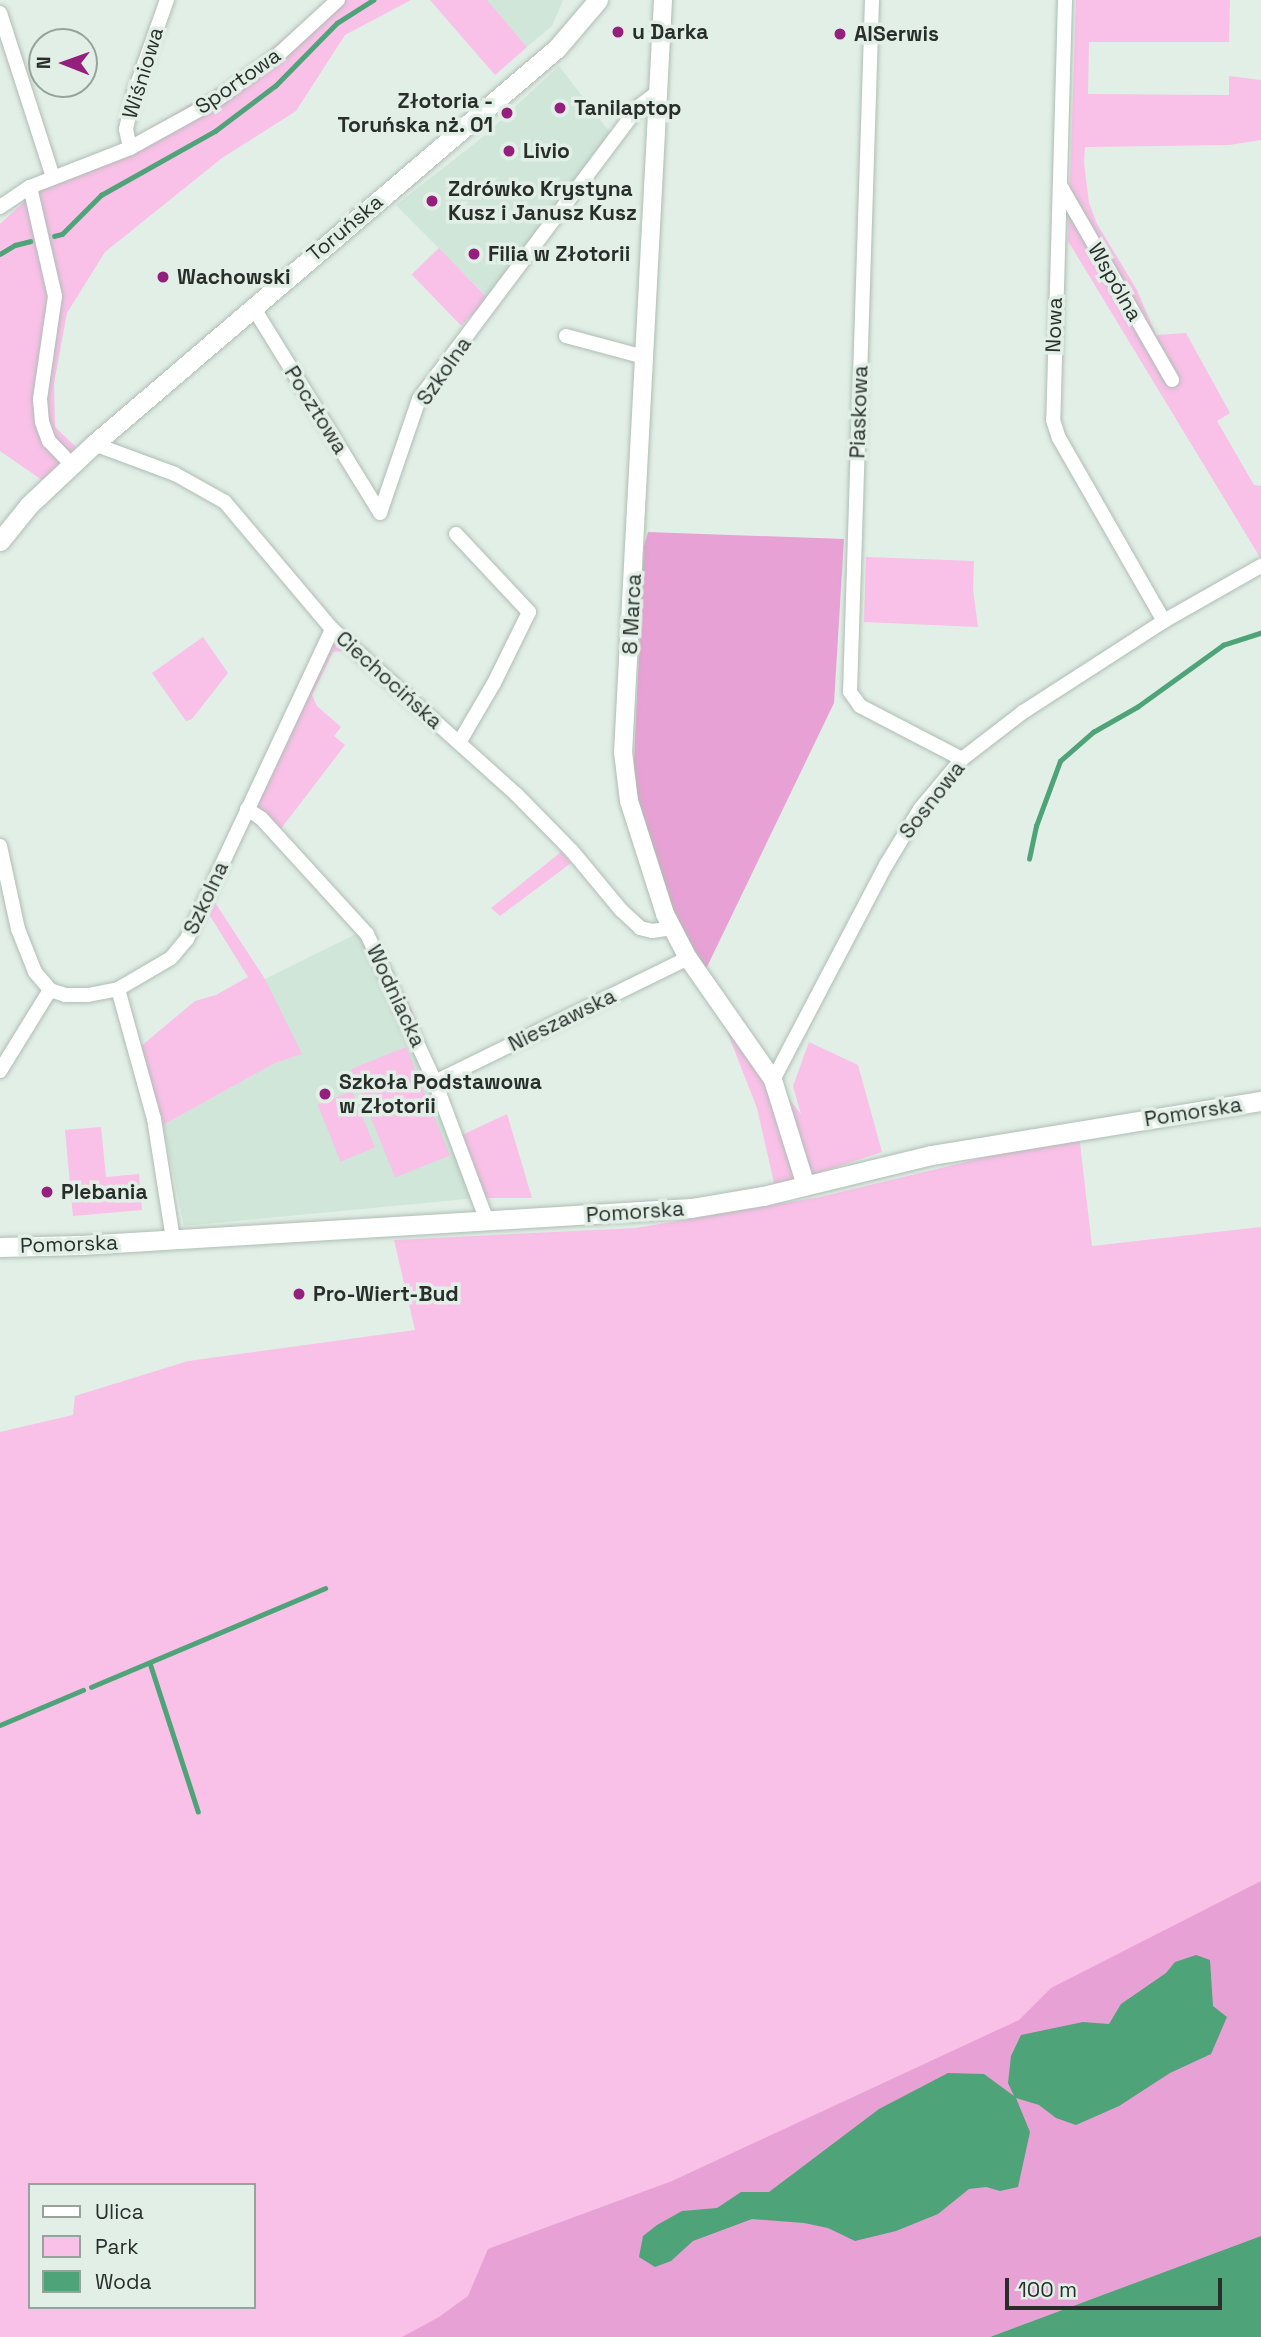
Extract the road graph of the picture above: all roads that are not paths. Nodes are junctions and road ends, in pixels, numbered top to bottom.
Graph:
1 (167, 0) edge
2 (338, 0) edge
3 (598, 0) edge
4 (663, 0) edge
5 (872, 0) edge
6 (1065, 0) edge
7 (0, 13) edge
8 (659, 91) junction
9 (130, 148) junction
10 (53, 177) junction
11 (1059, 184) junction
12 (30, 187) junction
13 (0, 207) edge
14 (253, 307) junction
15 (566, 336) dead end
16 (645, 357) junction
17 (1172, 380) dead end
18 (94, 444) junction
19 (72, 465) junction
20 (380, 513) joint
21 (456, 534) dead end
22 (0, 541) edge
23 (1261, 566) edge
24 (1164, 621) junction
25 (332, 629) junction
26 (459, 743) junction
27 (962, 759) junction
28 (247, 809) junction
29 (0, 846) edge
30 (673, 928) junction
31 (688, 958) junction
32 (118, 989) junction
33 (50, 990) junction
34 (0, 1071) edge
35 (773, 1080) junction
36 (435, 1082) junction
37 (1261, 1101) edge
38 (806, 1186) junction
39 (487, 1221) junction
40 (173, 1239) junction
41 (0, 1247) edge

1 - 9 street, Wiśniowa
2 - 9 street, Sportowa
3 - 14 main road, Toruńska
4 - 8 street, 8 Marca
5 - 27 street, Piaskowa
6 - 11 street, Nowa
7 - 10 street
8 - 16 street, 8 Marca
8 - 20 street, Szkolna
9 - 10 street, Sportowa
10 - 12 street, Sportowa
11 - 17 street, Wspólna
11 - 24 street, Nowa
12 - 13 street, Sportowa
12 - 19 street
14 - 18 main road, Toruńska
14 - 20 street, Pocztowa
15 - 16 street
16 - 30 street, 8 Marca
18 - 19 main road, Toruńska
18 - 25 street, Ciechocińska
19 - 22 main road, Toruńska
21 - 26 street
23 - 24 street, Sosnowa
24 - 27 street, Sosnowa
25 - 26 street, Ciechocińska
25 - 28 street, Szkolna
26 - 30 street, Ciechocińska
27 - 35 street, Sosnowa
28 - 32 street, Szkolna
28 - 36 street, Wodniacka
29 - 33 street
30 - 31 street, 8 Marca
31 - 35 street, 8 Marca
31 - 36 street, Nieszawska
32 - 33 street, Szkolna
32 - 40 street
33 - 34 street
35 - 38 street, 8 Marca
36 - 39 street, Wodniacka
37 - 38 main road, Pomorska
38 - 39 main road, Pomorska
39 - 40 main road, Pomorska
40 - 41 main road, Pomorska

